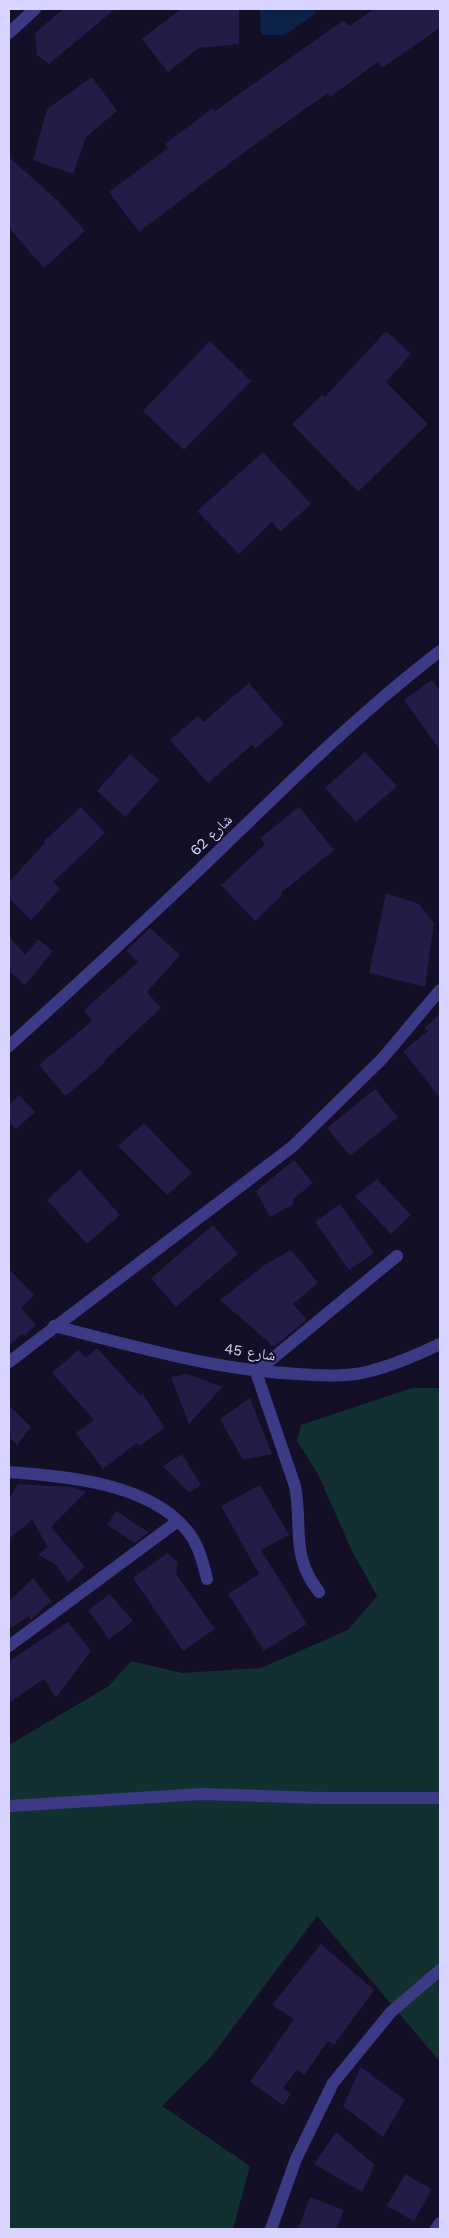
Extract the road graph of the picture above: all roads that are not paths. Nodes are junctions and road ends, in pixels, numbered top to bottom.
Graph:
1 (35, 9) edge
2 (9, 33) edge
3 (440, 651) edge
4 (440, 990) edge
5 (9, 1046) edge
6 (397, 1256) dead end
7 (54, 1326) junction
8 (440, 1344) edge
9 (9, 1362) edge
10 (256, 1372) junction
11 (9, 1472) edge
12 (178, 1521) junction
13 (207, 1579) dead end
14 (319, 1592) dead end
15 (9, 1646) edge
16 (440, 1798) edge
17 (9, 1806) edge
18 (440, 1970) edge
19 (440, 2223) edge
20 (271, 2229) edge
21 (436, 2229) edge

1 - 2 street
3 - 5 street, شارع 62
4 - 7 street
6 - 10 street
7 - 9 street
7 - 10 street, شارع 45
8 - 10 street, شارع 45
10 - 14 street
11 - 12 street
12 - 13 street
12 - 15 street
16 - 17 street
18 - 20 street
19 - 21 street

